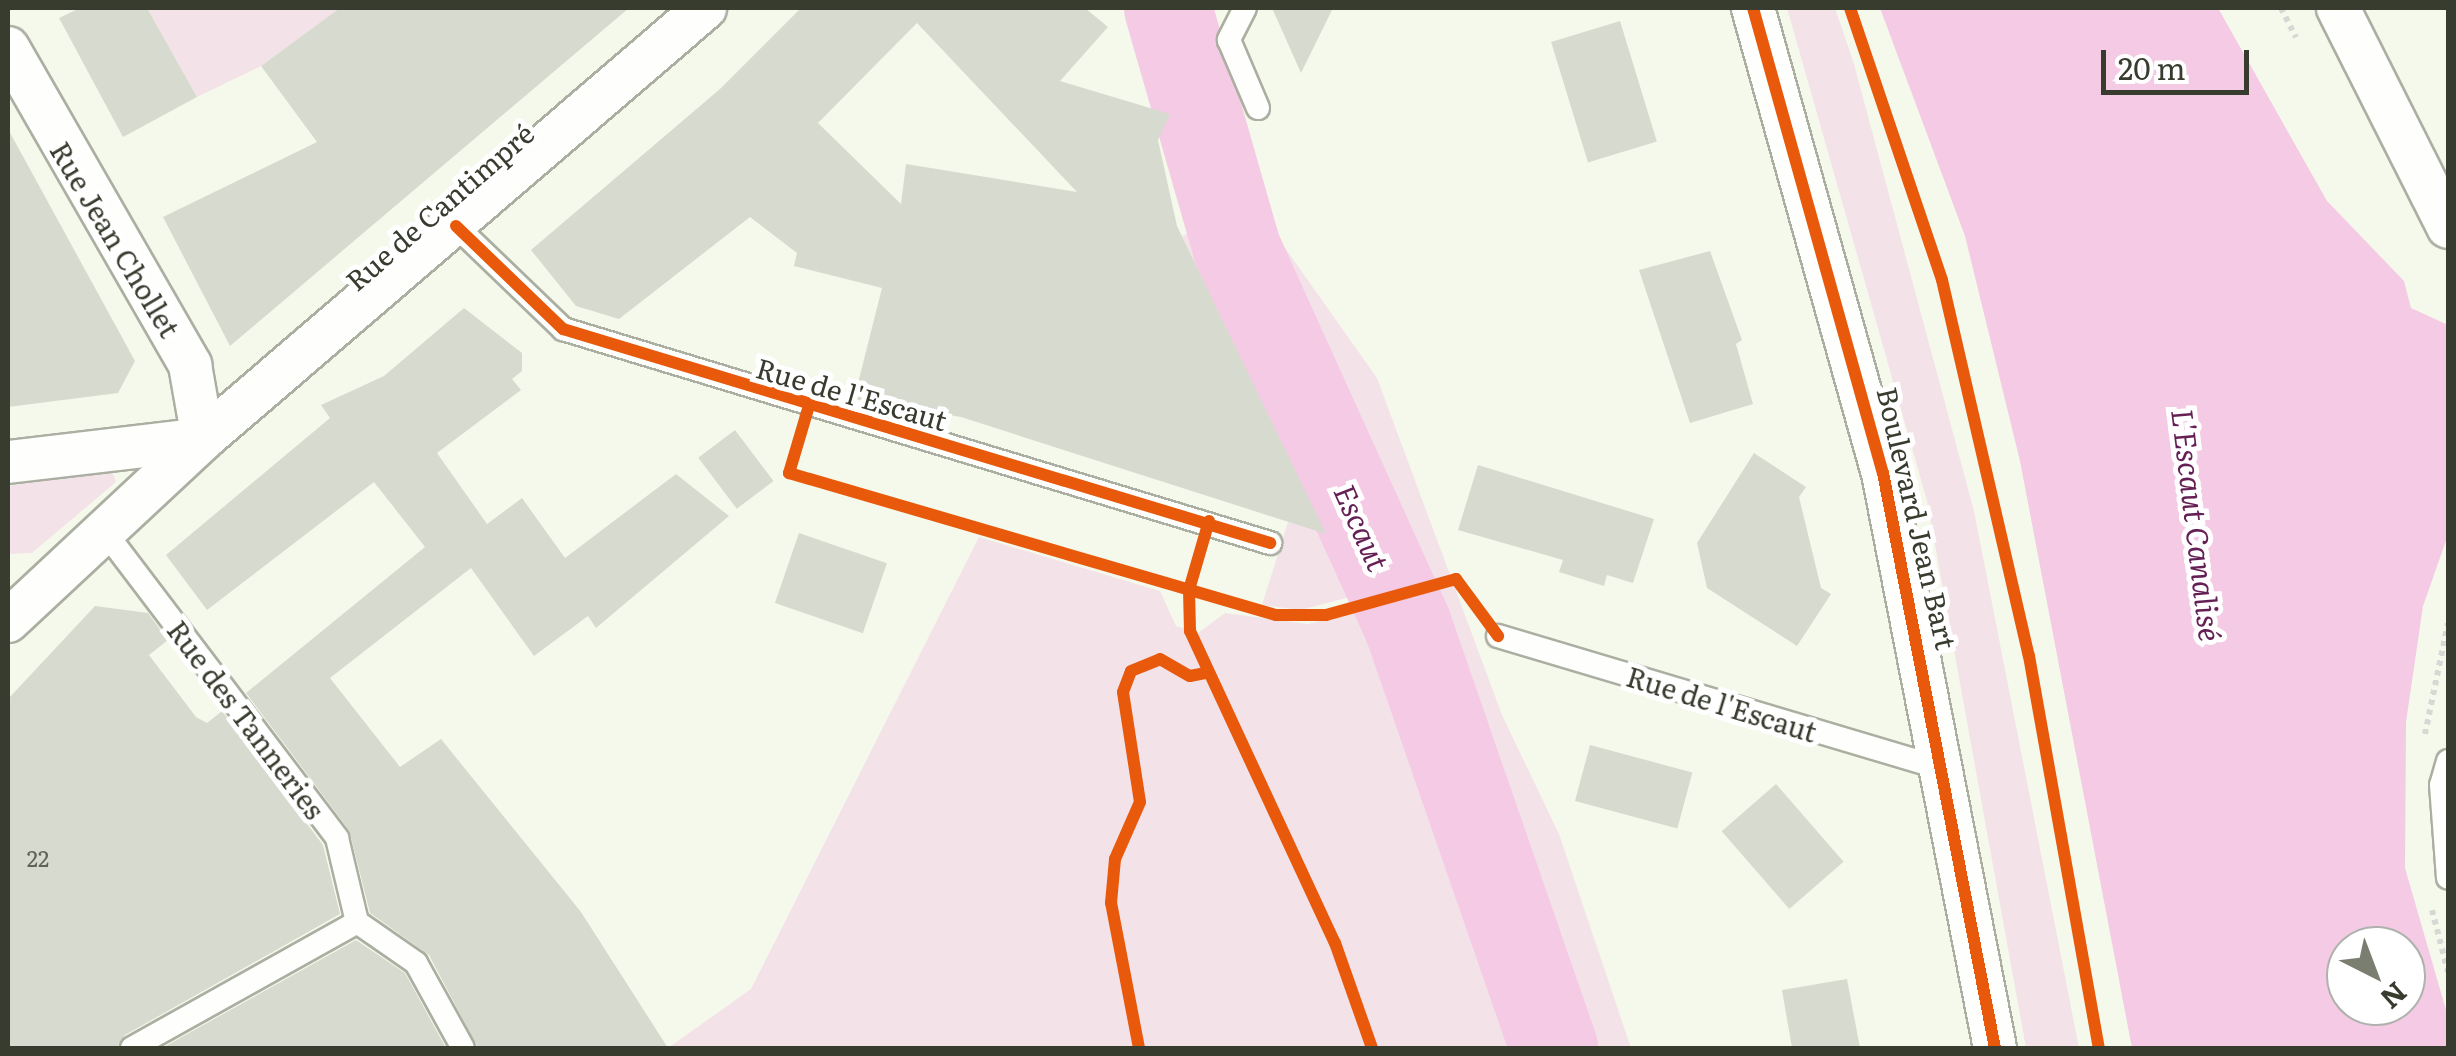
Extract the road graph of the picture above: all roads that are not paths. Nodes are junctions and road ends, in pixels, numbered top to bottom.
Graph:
1 (1246, 8) edge
2 (1753, 8) edge
3 (2338, 8) edge
4 (697, 10) edge
5 (8, 48) edge
6 (1258, 108) dead end
7 (456, 226) junction
8 (2448, 226) edge
9 (203, 439) junction
10 (8, 462) edge
11 (105, 532) junction
12 (1270, 543) dead end
13 (8, 621) edge
14 (1498, 636) dead end
15 (2448, 760) edge
16 (1946, 770) junction
17 (2448, 878) edge
18 (357, 922) junction
19 (132, 1048) edge
20 (463, 1048) edge
21 (1995, 1048) edge

1 - 6 lane
2 - 16 street, Boulevard Jean Bart
3 - 8 street
4 - 7 street, Rue de Cantimpré
5 - 9 street, Rue Jean Chollet
7 - 9 street, Rue de Cantimpré
7 - 12 lane, Rue de l'Escaut
9 - 10 street
9 - 11 street, Rue de Cantimpré
11 - 13 street, Rue de Cantimpré
11 - 18 lane, Rue des Tanneries
14 - 16 lane, Rue de l'Escaut
15 - 17 lane
16 - 21 street, Boulevard Jean Bart
18 - 19 lane
18 - 20 lane

